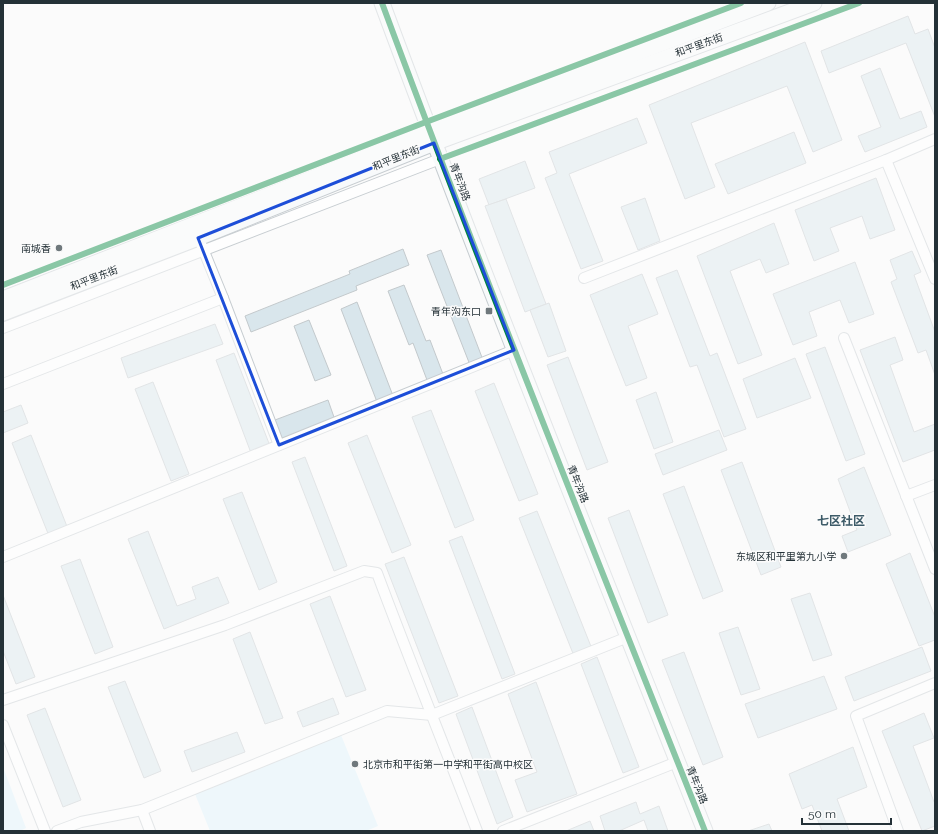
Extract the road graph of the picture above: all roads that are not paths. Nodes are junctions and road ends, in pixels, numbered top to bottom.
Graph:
1 (382, 3) edge
2 (768, 3) edge
3 (814, 3) edge
4 (432, 138) junction
5 (935, 139) edge
6 (440, 159) junction
7 (886, 160) junction
8 (200, 244) junction
9 (584, 278) dead end
10 (935, 279) edge
11 (223, 298) junction
12 (3, 299) edge
13 (3, 312) edge
14 (3, 328) edge
15 (844, 338) dead end
16 (514, 350) junction
17 (3, 384) edge
18 (279, 445) junction
19 (935, 485) edge
20 (906, 496) junction
21 (3, 557) edge
22 (935, 569) edge
23 (628, 637) junction
24 (935, 683) edge
25 (3, 700) edge
26 (432, 716) junction
27 (3, 725) edge
28 (677, 762) junction
29 (142, 810) junction
30 (45, 831) edge
31 (57, 831) edge
32 (150, 831) edge
33 (477, 831) edge
34 (503, 831) edge
35 (705, 831) edge
36 (898, 831) edge

1 - 4 street, 青年沟路
2 - 4 street, 和平里东街
3 - 4 street, 和平里东街
4 - 6 street, 青年沟路
4 - 8 street, 和平里东街
4 - 12 street, 和平里东街
5 - 7 street
6 - 8 street
6 - 16 street, 青年沟路
7 - 9 street
7 - 10 street
8 - 11 street
8 - 13 street, 和平里东街
8 - 14 street
11 - 17 street
11 - 18 street
15 - 20 street
16 - 18 street
16 - 23 street, 青年沟路
18 - 21 street
19 - 20 street
20 - 22 street
23 - 26 street
23 - 28 street, 青年沟路
24 - 36 street
25 - 26 street
26 - 29 street
26 - 33 street
27 - 30 street
28 - 34 street
28 - 35 street, 青年沟路
29 - 31 street
29 - 32 street

